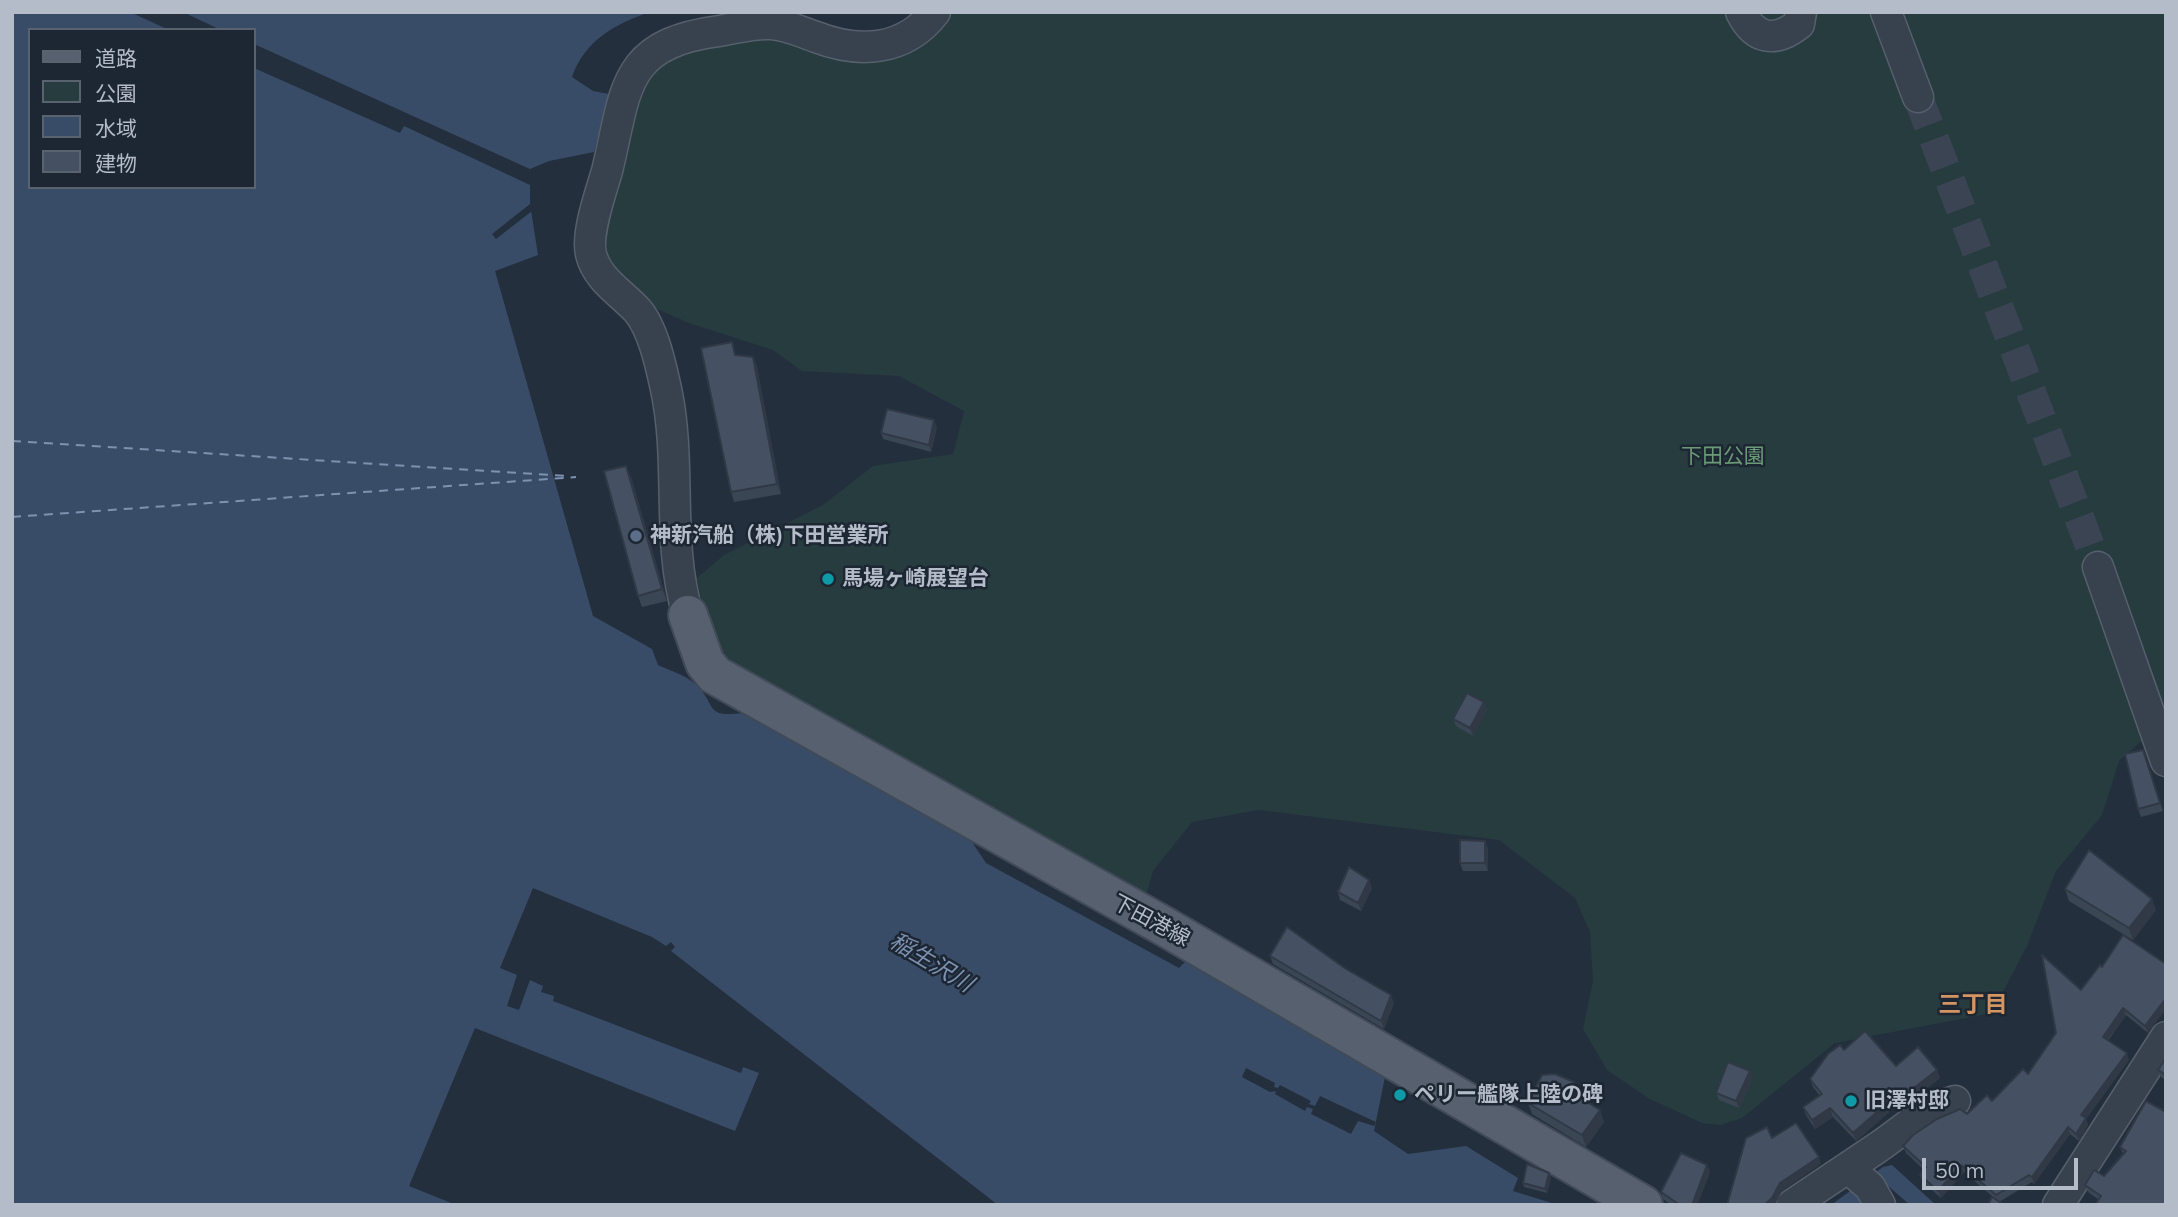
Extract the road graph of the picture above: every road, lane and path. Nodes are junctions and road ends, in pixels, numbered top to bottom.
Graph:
1 (935, 12) edge
2 (1741, 12) edge
3 (1801, 12) edge
4 (1886, 12) edge
5 (1918, 97) tunnel mouth
6 (2098, 567) tunnel mouth
7 (688, 615) joint
8 (2166, 761) edge
9 (2166, 1037) edge
10 (1955, 1101) dead end
11 (1871, 1192) edge
12 (1643, 1205) edge
13 (1792, 1205) edge
14 (2058, 1205) edge

1 - 7 street
2 - 3 street
4 - 5 street
6 - 8 street
7 - 12 main road, 下田港線
9 - 14 street
10 - 11 street
11 - 13 street

